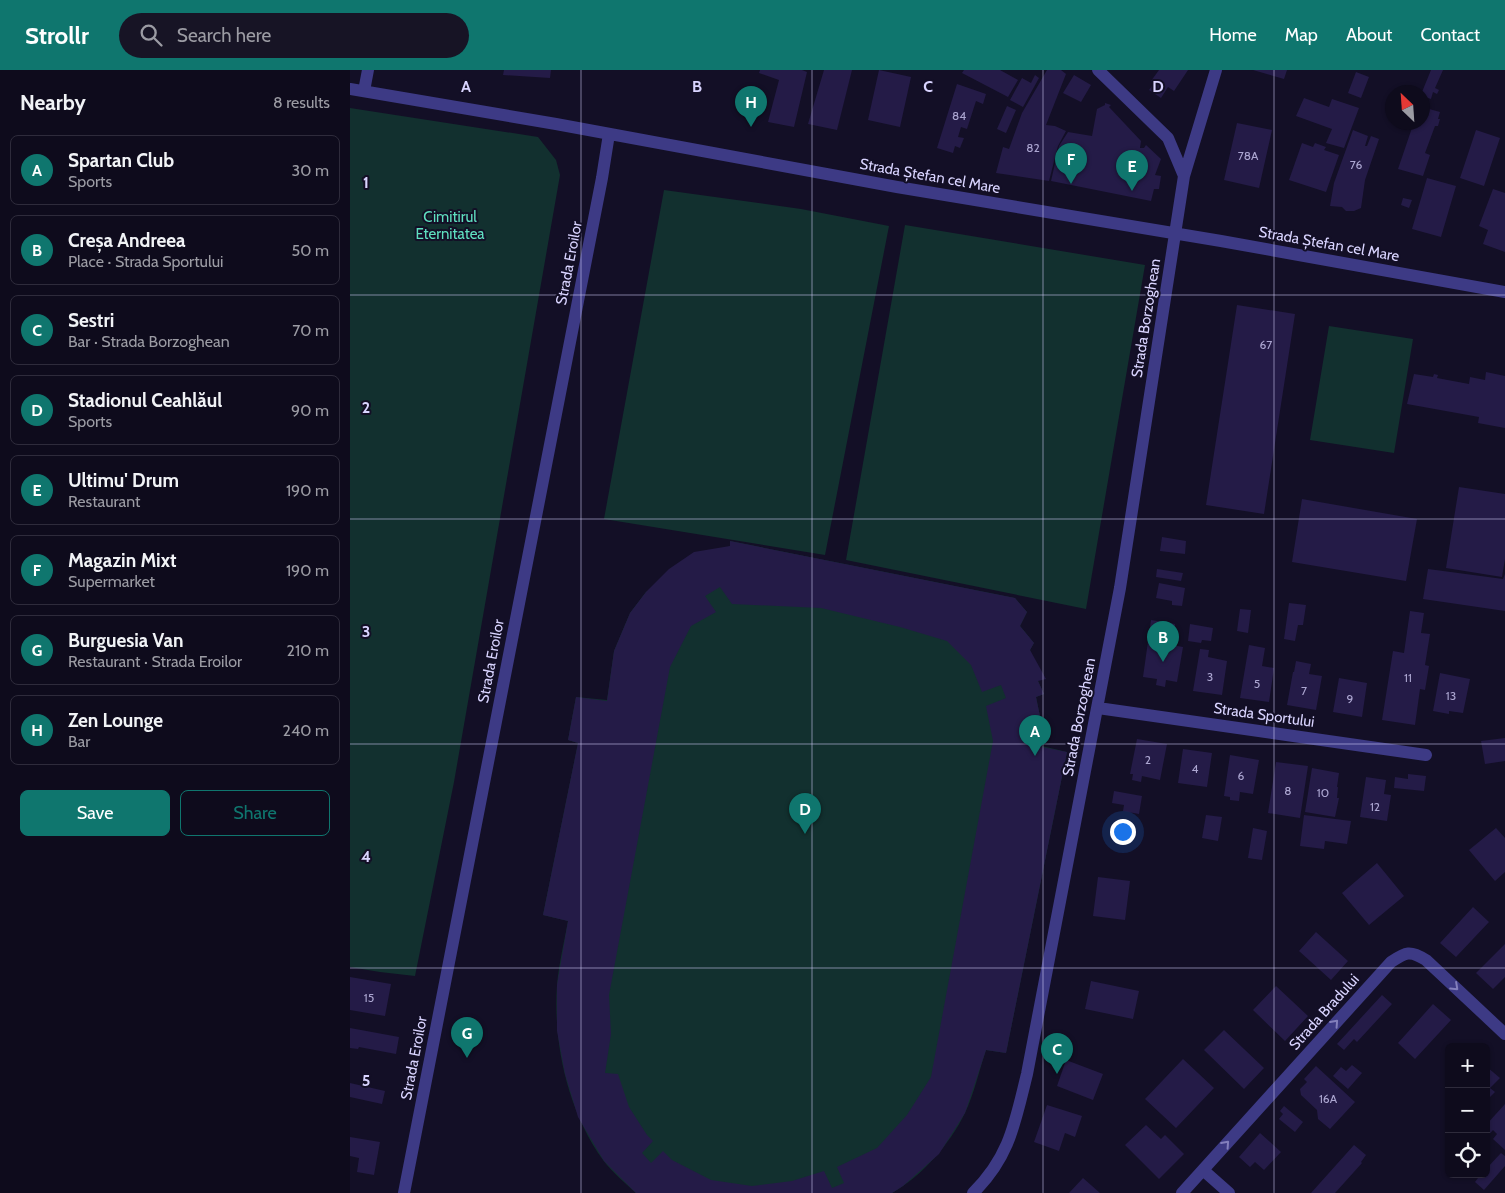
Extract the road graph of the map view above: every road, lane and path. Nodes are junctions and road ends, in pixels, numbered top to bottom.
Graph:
1 (368, 70) edge
2 (1098, 70) edge
3 (1216, 70) edge
4 (350, 89) edge
5 (364, 91) junction
6 (608, 134) junction
7 (1184, 176) junction
8 (1176, 234) junction
9 (1505, 292) edge
10 (1098, 708) junction
11 (1426, 755) dead end
12 (1505, 1034) edge
13 (1203, 1170) junction
14 (404, 1193) edge
15 (973, 1193) edge
16 (1182, 1193) edge
17 (1229, 1193) edge

1 - 5 street
2 - 7 street
3 - 7 street, Strada Borzoghean
4 - 5 street, Strada Ștefan cel Mare
5 - 6 street, Strada Ștefan cel Mare
6 - 8 street, Strada Ștefan cel Mare
6 - 14 street, Strada Eroilor
7 - 8 street, Strada Borzoghean
8 - 9 street, Strada Ștefan cel Mare
8 - 10 street, Strada Borzoghean
10 - 11 street, Strada Sportului
10 - 15 street, Strada Borzoghean
13 -> 12 street, Strada Bradului
13 - 16 street, Strada Bradului
13 - 17 street

